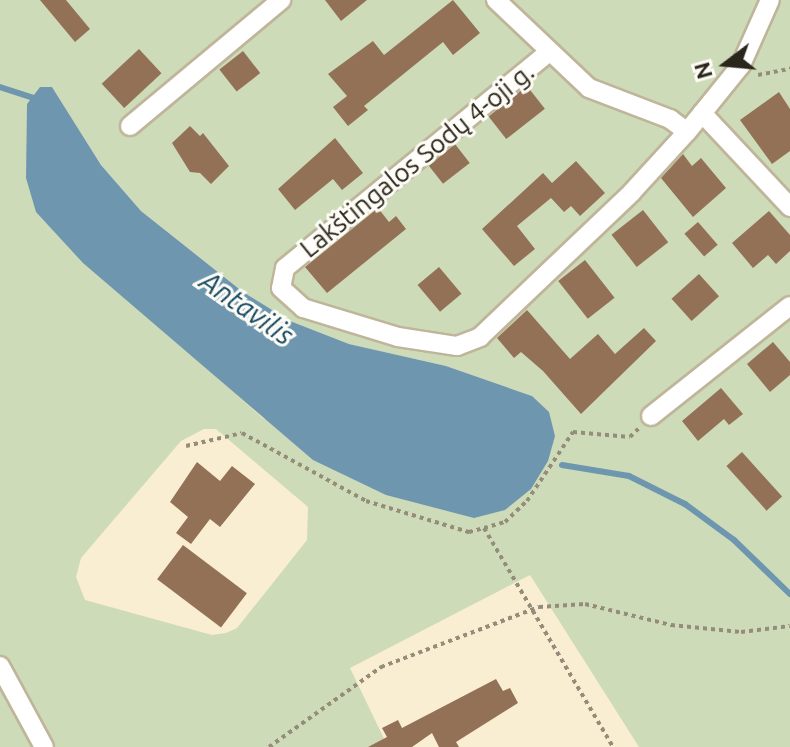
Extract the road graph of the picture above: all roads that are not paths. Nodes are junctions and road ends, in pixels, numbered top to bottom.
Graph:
1 (281, 0) edge
2 (496, 0) edge
3 (770, 0) edge
4 (549, 52) junction
5 (702, 113) junction
6 (130, 126) dead end
7 (687, 132) junction
8 (790, 207) edge
9 (790, 306) edge
10 (651, 416) road end
11 (0, 666) edge
12 (44, 747) edge

1 - 6 street
2 - 4 street
3 - 5 street
4 - 7 street
4 - 7 street, Lakštingalos Sodų 4-oji g.
5 - 7 street
5 - 8 street
9 - 10 street
11 - 12 street

